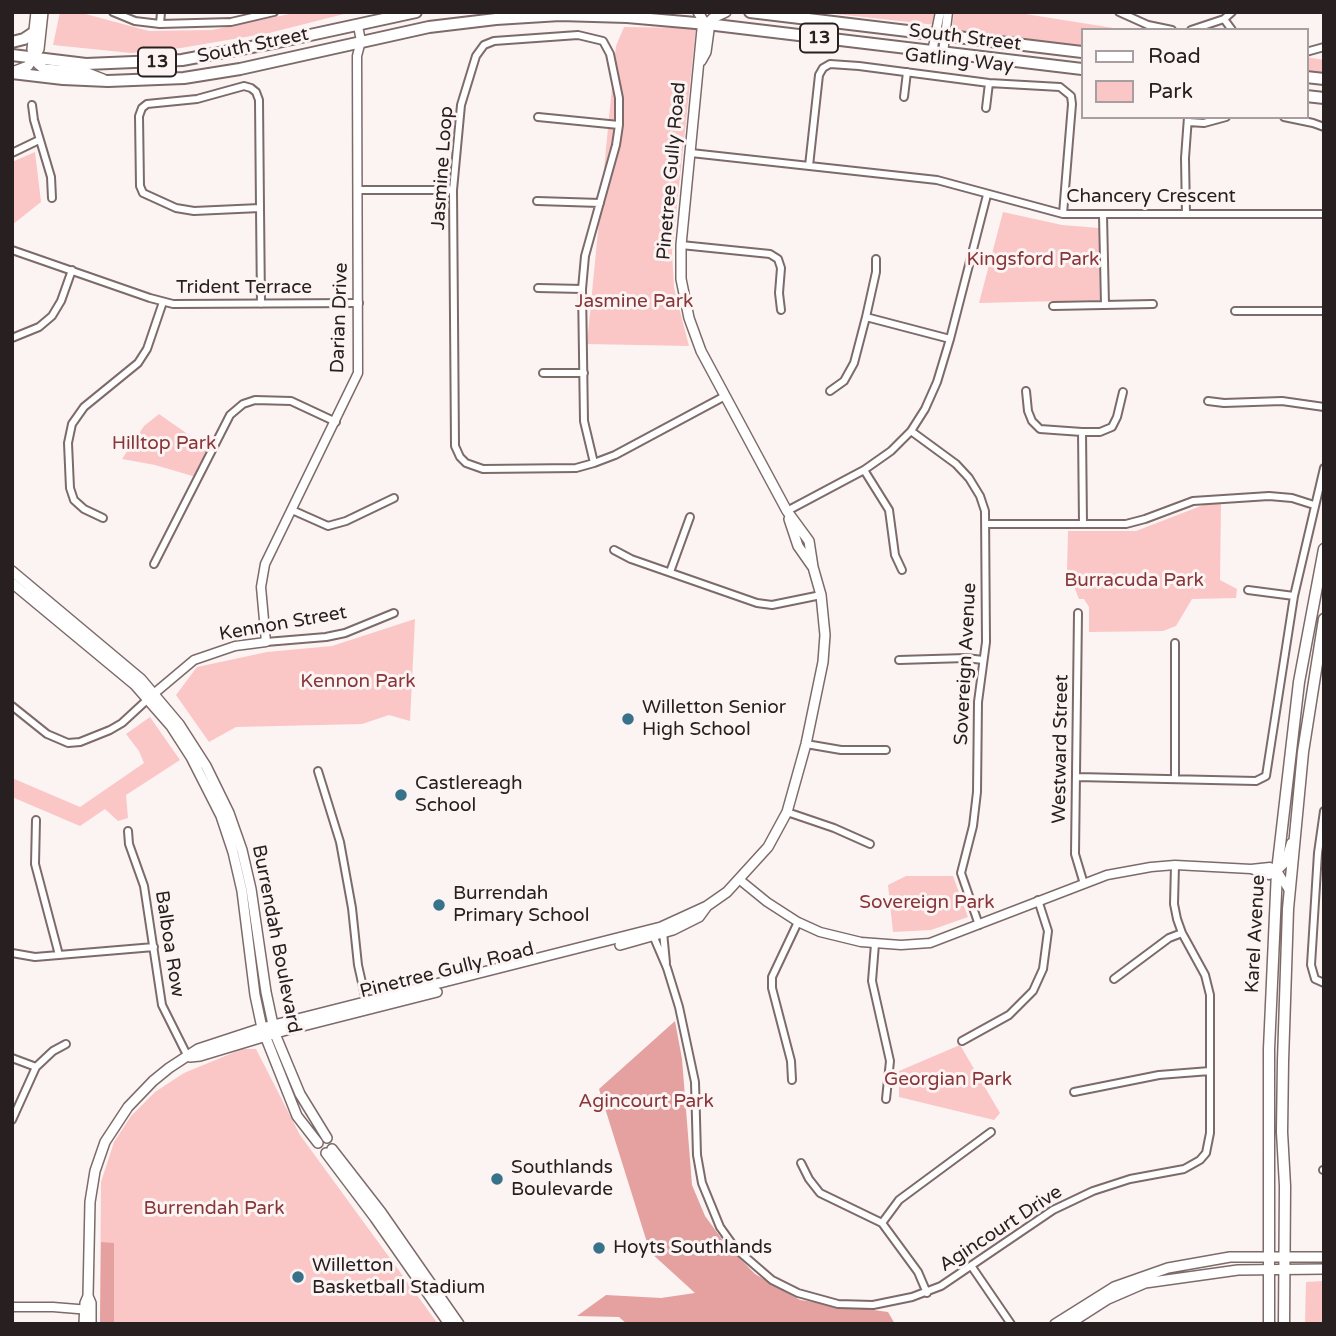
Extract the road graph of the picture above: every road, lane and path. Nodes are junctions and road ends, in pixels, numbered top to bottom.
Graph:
1 (36, 12) edge
2 (43, 12) edge
3 (113, 12) edge
4 (161, 12) edge
5 (274, 12) edge
6 (416, 12) edge
7 (698, 12) edge
8 (726, 12) edge
9 (750, 12) edge
10 (940, 12) edge
11 (948, 12) edge
12 (1119, 12) edge
13 (1232, 12) edge
14 (1224, 19) junction
15 (160, 24) junction
16 (707, 24) junction
17 (353, 27) junction
18 (1162, 28) edge
19 (1197, 28) edge
20 (1231, 28) edge
21 (33, 33) junction
22 (939, 36) junction
23 (12, 42) edge
24 (356, 42) junction
25 (937, 52) junction
26 (1080, 52) edge
27 (12, 55) edge
28 (34, 59) junction
29 (1080, 69) edge
30 (906, 72) junction
31 (12, 73) edge
32 (108, 81) junction
33 (989, 83) junction
34 (904, 97) dead end
35 (32, 105) dead end
36 (986, 108) dead end
37 (538, 117) dead end
38 (1219, 119) edge
39 (1294, 119) edge
40 (1188, 120) edge
41 (619, 125) junction
42 (1324, 127) edge
43 (39, 141) junction
44 (12, 153) edge
45 (691, 153) junction
46 (809, 166) junction
47 (357, 190) junction
48 (453, 190) junction
49 (987, 195) junction
50 (52, 198) dead end
51 (537, 201) dead end
52 (600, 203) junction
53 (260, 208) junction
54 (1063, 214) junction
55 (1324, 214) edge
56 (1103, 215) junction
57 (1186, 215) junction
58 (681, 245) junction
59 (12, 250) edge
60 (876, 259) dead end
61 (72, 270) junction
62 (538, 288) dead end
63 (582, 289) junction
64 (163, 302) junction
65 (359, 303) junction
66 (261, 304) junction
67 (1153, 304) dead end
68 (1105, 305) junction
69 (1053, 306) dead end
70 (781, 310) dead end
71 (1236, 311) dead end
72 (1324, 312) edge
73 (866, 317) junction
74 (12, 338) edge
75 (950, 339) junction
76 (543, 373) dead end
77 (584, 373) junction
78 (830, 391) dead end
79 (1026, 391) dead end
80 (1123, 392) dead end
81 (725, 396) junction
82 (1208, 401) dead end
83 (1324, 407) edge
84 (336, 422) junction
85 (911, 431) junction
86 (1082, 432) junction
87 (594, 463) junction
88 (1324, 468) edge
89 (864, 470) junction
90 (394, 498) dead end
91 (1314, 505) junction
92 (292, 510) junction
93 (787, 511) junction
94 (690, 517) dead end
95 (103, 518) dead end
96 (986, 524) junction
97 (1083, 524) junction
98 (614, 550) dead end
99 (1323, 557) edge
100 (155, 564) dead end
101 (902, 570) dead end
102 (12, 571) edge
103 (670, 572) junction
104 (12, 583) edge
105 (1319, 587) edge
106 (1248, 590) dead end
107 (821, 595) junction
108 (1294, 596) junction
109 (1078, 612) dead end
110 (394, 613) dead end
111 (1324, 619) edge
112 (266, 642) junction
113 (1175, 643) dead end
114 (899, 660) dead end
115 (984, 660) junction
116 (151, 697) junction
117 (12, 706) edge
118 (806, 744) junction
119 (886, 750) dead end
120 (318, 771) dead end
121 (1077, 777) junction
122 (1175, 779) junction
123 (1324, 811) edge
124 (787, 812) junction
125 (36, 820) dead end
126 (128, 831) dead end
127 (1294, 832) junction
128 (870, 844) dead end
129 (1175, 865) junction
130 (1277, 872) junction
131 (740, 880) junction
132 (1084, 884) junction
133 (1290, 890) junction
134 (1315, 899) junction
135 (1324, 899) edge
136 (1038, 900) junction
137 (798, 922) junction
138 (979, 925) junction
139 (662, 930) junction
140 (1182, 933) junction
141 (652, 934) junction
142 (875, 944) junction
143 (154, 947) junction
144 (12, 953) edge
145 (59, 955) junction
146 (667, 968) junction
147 (1114, 979) dead end
148 (1324, 983) edge
149 (367, 1005) junction
150 (274, 1030) junction
151 (264, 1032) junction
152 (962, 1041) dead end
153 (66, 1044) dead end
154 (188, 1057) junction
155 (12, 1058) edge
156 (36, 1067) junction
157 (1210, 1071) junction
158 (792, 1080) dead end
159 (1074, 1092) dead end
160 (886, 1099) dead end
161 (12, 1120) edge
162 (991, 1132) dead end
163 (322, 1140) junction
164 (801, 1163) dead end
165 (355, 1185) junction
166 (882, 1223) junction
167 (1324, 1256) edge
168 (1269, 1257) junction
169 (1285, 1257) junction
170 (972, 1267) junction
171 (1269, 1269) junction
172 (1285, 1269) junction
173 (1324, 1269) edge
174 (927, 1293) junction
175 (88, 1304) junction
176 (12, 1307) edge
177 (84, 1324) edge
178 (91, 1324) edge
179 (449, 1324) edge
180 (459, 1324) edge
181 (1011, 1324) edge
182 (1055, 1324) edge
183 (1069, 1324) edge
184 (1269, 1324) edge
185 (1284, 1324) edge

1 - 21 main road
2 - 28 main road
3 - 15 street
4 - 15 street
5 - 15 street
6 - 17 highway, South Street / 13
7 - 16 main road
8 - 16 main road
9 - 22 highway, South Street / 13
10 - 22 street
11 - 22 street
12 - 18 street
13 - 14 street
14 - 19 street
14 - 20 street
16 - 24 highway, South Street / 13
16 - 25 highway, South Street / 13
16 - 45 main road, Pinetree Gully Road
17 - 24 street, Darian Drive
17 - 28 highway, South Street / 13
21 - 23 highway
21 - 28 main road
22 - 25 street
22 - 26 highway, South Street / 13
24 - 32 highway, South Street / 13
24 - 47 street, Darian Drive
25 - 29 highway, South Street / 13
27 - 28 highway, South Street / 13
28 - 31 main road
28 - 32 main road
30 - 33 street, Gatling Way
30 - 34 street
30 - 46 street, Gatling Way
31 - 32 highway, South Street / 13
33 - 36 street
33 - 54 street, Gatling Way
35 - 43 street
37 - 41 street
38 - 40 street
39 - 42 street
40 - 57 street
41 - 48 street, Jasmine Loop
41 - 52 street, Jasmine Loop
43 - 44 street
43 - 50 street
45 - 46 street, Chancery Crescent
45 - 58 main road, Pinetree Gully Road
46 - 49 street, Chancery Crescent
47 - 48 street
47 - 65 street, Darian Drive
48 - 87 street, Jasmine Loop
49 - 54 street, Chancery Crescent
49 - 75 street
51 - 52 street
52 - 63 street, Jasmine Loop
53 - 53 street
53 - 66 street
54 - 56 street, Chancery Crescent
55 - 57 street, Chancery Crescent
56 - 57 street, Chancery Crescent
56 - 68 street
58 - 70 street
58 - 81 main road, Pinetree Gully Road
59 - 61 street, Trident Terrace
60 - 73 street
61 - 64 street, Trident Terrace
61 - 74 street
62 - 63 street
63 - 77 street, Jasmine Loop
64 - 66 street, Trident Terrace
64 - 95 street
65 - 66 street, Trident Terrace
65 - 84 street, Darian Drive
67 - 68 street
68 - 69 street
71 - 72 street
73 - 75 street
73 - 78 street
75 - 85 street
76 - 77 street
77 - 87 street, Jasmine Loop
79 - 86 street
80 - 86 street
81 - 87 street, Jasmine Loop
81 - 93 main road, Pinetree Gully Road
82 - 83 street
84 - 92 street, Darian Drive
84 - 100 street
85 - 89 street
85 - 96 street, Sovereign Avenue
86 - 97 street
88 - 91 street
89 - 93 street
89 - 101 street
90 - 92 street
91 - 97 street
91 - 108 street
92 - 112 street, Darian Drive
93 - 107 main road, Pinetree Gully Road
94 - 103 street
96 - 97 street
96 - 115 street, Sovereign Avenue
98 - 103 street
99 - 105 main road, Karel Avenue
102 - 116 main road, Burrendah Boulevard
103 - 107 street
104 - 116 main road, Burrendah Boulevard
105 - 130 main road, Karel Avenue
106 - 108 street
107 - 118 main road, Pinetree Gully Road
108 - 122 street
109 - 121 street, Westward Street
110 - 112 street, Kennon Street
111 - 127 main road, Karel Avenue
112 - 116 street, Kennon Street
113 - 122 street
114 - 115 street
115 - 138 street, Sovereign Avenue
116 - 117 street
116 - 150 main road, Burrendah Boulevard
116 - 151 main road, Burrendah Boulevard
118 - 119 street
118 - 124 main road, Pinetree Gully Road
120 - 149 street
121 - 122 street
121 - 132 street, Westward Street
123 - 134 street
124 - 128 street
124 - 131 main road, Pinetree Gully Road
125 - 145 street
126 - 143 street, Balboa Row
127 - 130 street
127 - 133 main road, Karel Avenue
129 - 130 street
129 - 132 street
129 - 140 street, Agincourt Drive
130 - 133 street
130 - 168 main road, Karel Avenue
131 - 137 street
131 - 139 main road, Pinetree Gully Road
132 - 136 street
133 - 169 main road, Karel Avenue
134 - 135 street
134 - 148 street
136 - 138 street
136 - 152 street
137 - 142 street
137 - 158 street
138 - 142 street
139 - 141 main road, Pinetree Gully Road
139 - 146 street, Agincourt Drive
140 - 147 street
140 - 157 street, Agincourt Drive
141 - 146 street, Agincourt Drive
141 - 149 main road, Pinetree Gully Road
141 - 150 main road, Pinetree Gully Road
142 - 160 street
143 - 145 street
143 - 154 street, Balboa Row
144 - 145 street
146 - 174 street, Agincourt Drive
149 - 150 main road, Pinetree Gully Road
150 - 151 main road, Pinetree Gully Road
150 - 163 main road, Burrendah Boulevard
151 - 154 main road, Pinetree Gully Road
151 - 163 main road, Burrendah Boulevard
153 - 156 street
154 - 175 main road, Pinetree Gully Road
155 - 156 street
156 - 161 street
157 - 159 street
157 - 170 street, Agincourt Drive
162 - 166 street
163 - 165 main road
164 - 166 street
165 - 179 main road
165 - 180 main road
166 - 174 street
167 - 169 main road
168 - 169 main road
168 - 171 main road, Karel Avenue
168 - 182 main road
169 - 172 main road, Karel Avenue
170 - 174 street, Agincourt Drive
170 - 181 street
171 - 172 main road
171 - 183 main road
171 - 184 main road, Karel Avenue
172 - 173 main road
172 - 185 main road, Karel Avenue
175 - 176 street
175 - 177 main road, Pinetree Gully Road
175 - 178 main road, Pinetree Gully Road

